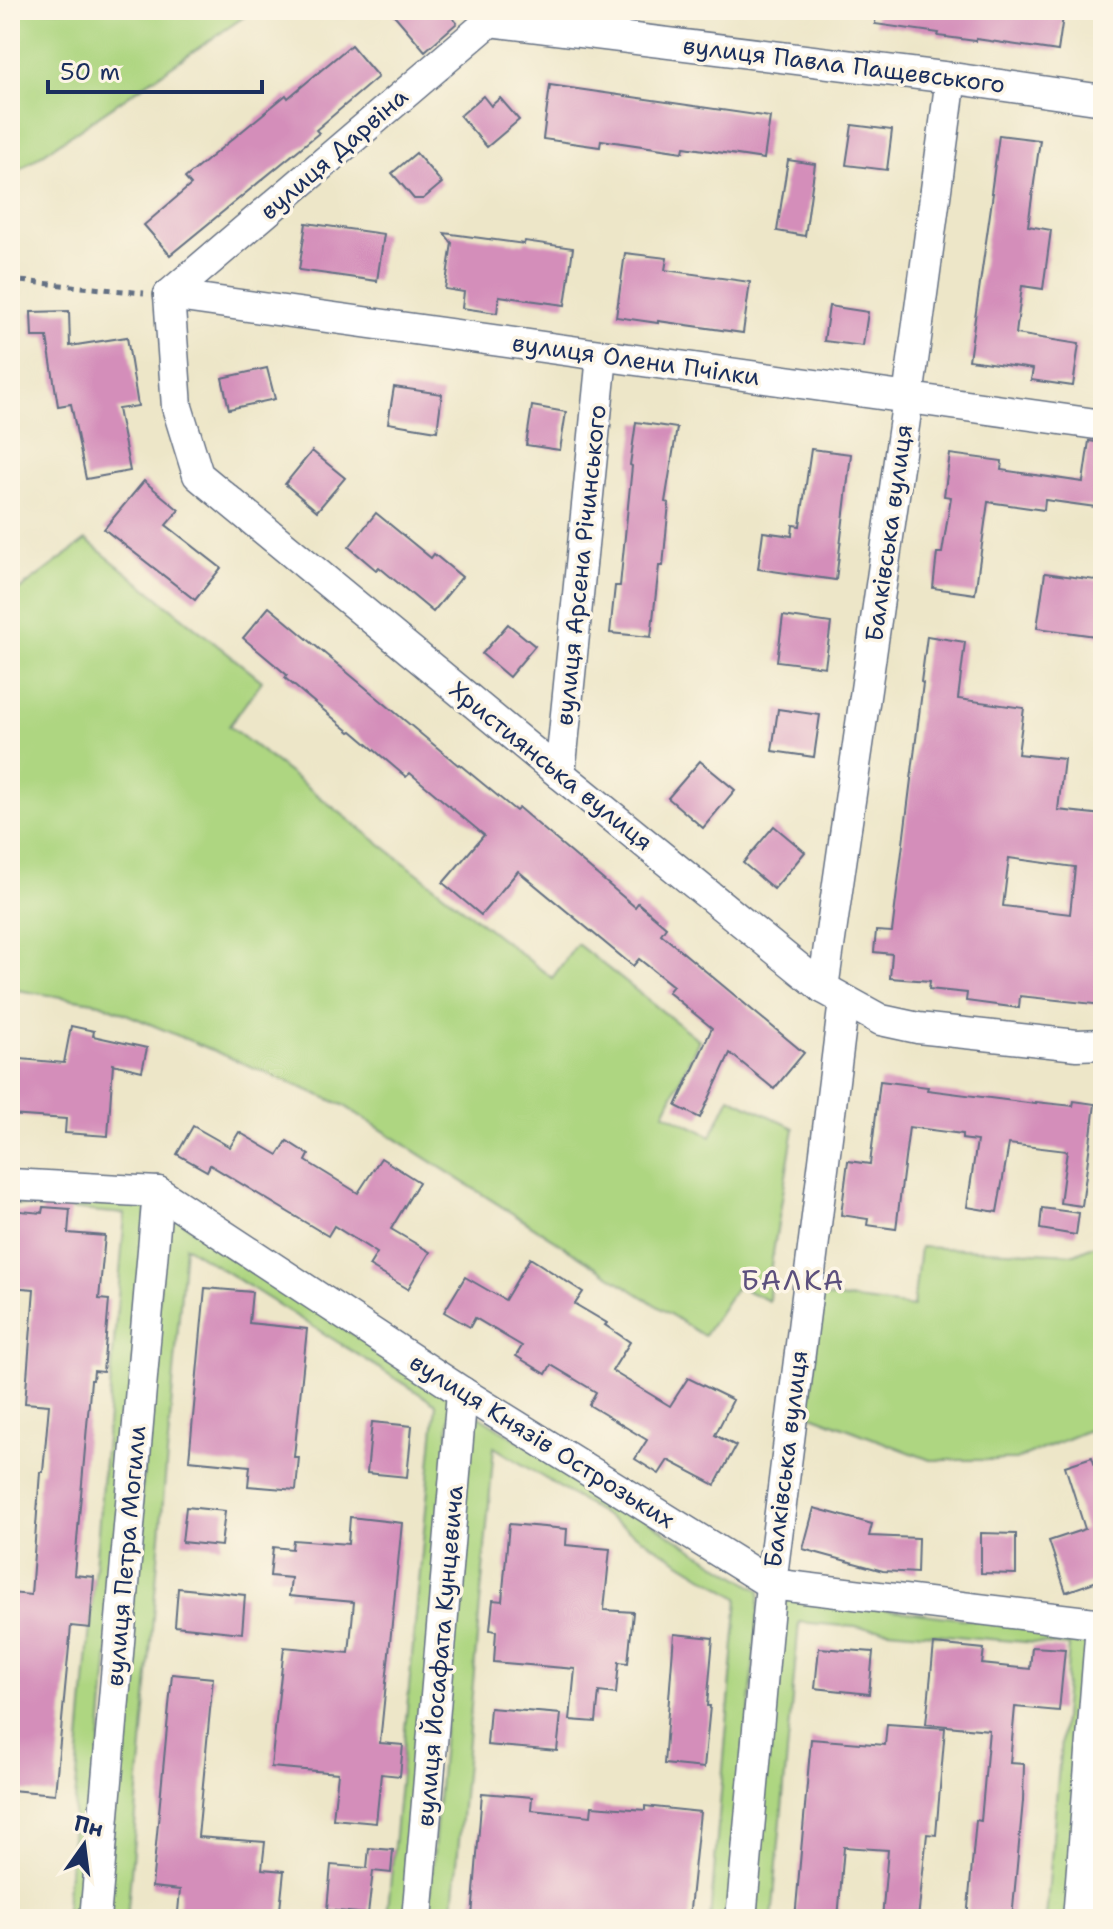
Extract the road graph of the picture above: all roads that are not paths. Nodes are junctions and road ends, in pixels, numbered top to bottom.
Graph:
1 (491, 15) edge
2 (951, 78) junction
3 (1103, 100) edge
4 (169, 295) junction
5 (602, 356) junction
6 (908, 398) junction
7 (1103, 425) edge
8 (560, 774) junction
9 (834, 994) junction
10 (1103, 1044) edge
11 (10, 1184) edge
12 (158, 1192) junction
13 (462, 1392) junction
14 (771, 1584) junction
15 (1102, 1624) edge
16 (95, 1919) edge
17 (417, 1919) edge
18 (741, 1919) edge
19 (1078, 1919) edge

1 - 2 street, вулиця Павла Пащевського
1 - 4 street, вулиця Дарвіна
2 - 3 street, вулиця Павла Пащевського
2 - 6 street, Балківська вулиця
4 - 5 street, вулиця Олени Пчілки
4 - 8 street, Християнська вулиця
5 - 6 street, вулиця Олени Пчілки
5 - 8 street, вулиця Арсена Річинського
6 - 7 street, вулиця Олени Пчілки
6 - 9 street, Балківська вулиця
8 - 9 street, Християнська вулиця
9 - 10 street, Християнська вулиця
9 - 14 street, Балківська вулиця
11 - 12 street
12 - 13 street, вулиця Князів Острозьких
12 - 16 street, вулиця Петра Могили
13 - 14 street, вулиця Князів Острозьких
13 - 17 street, вулиця Йосафата Кунцевича
14 - 15 street, вулиця Князів Острозьких
14 - 18 street, Балківська вулиця
15 - 19 street

